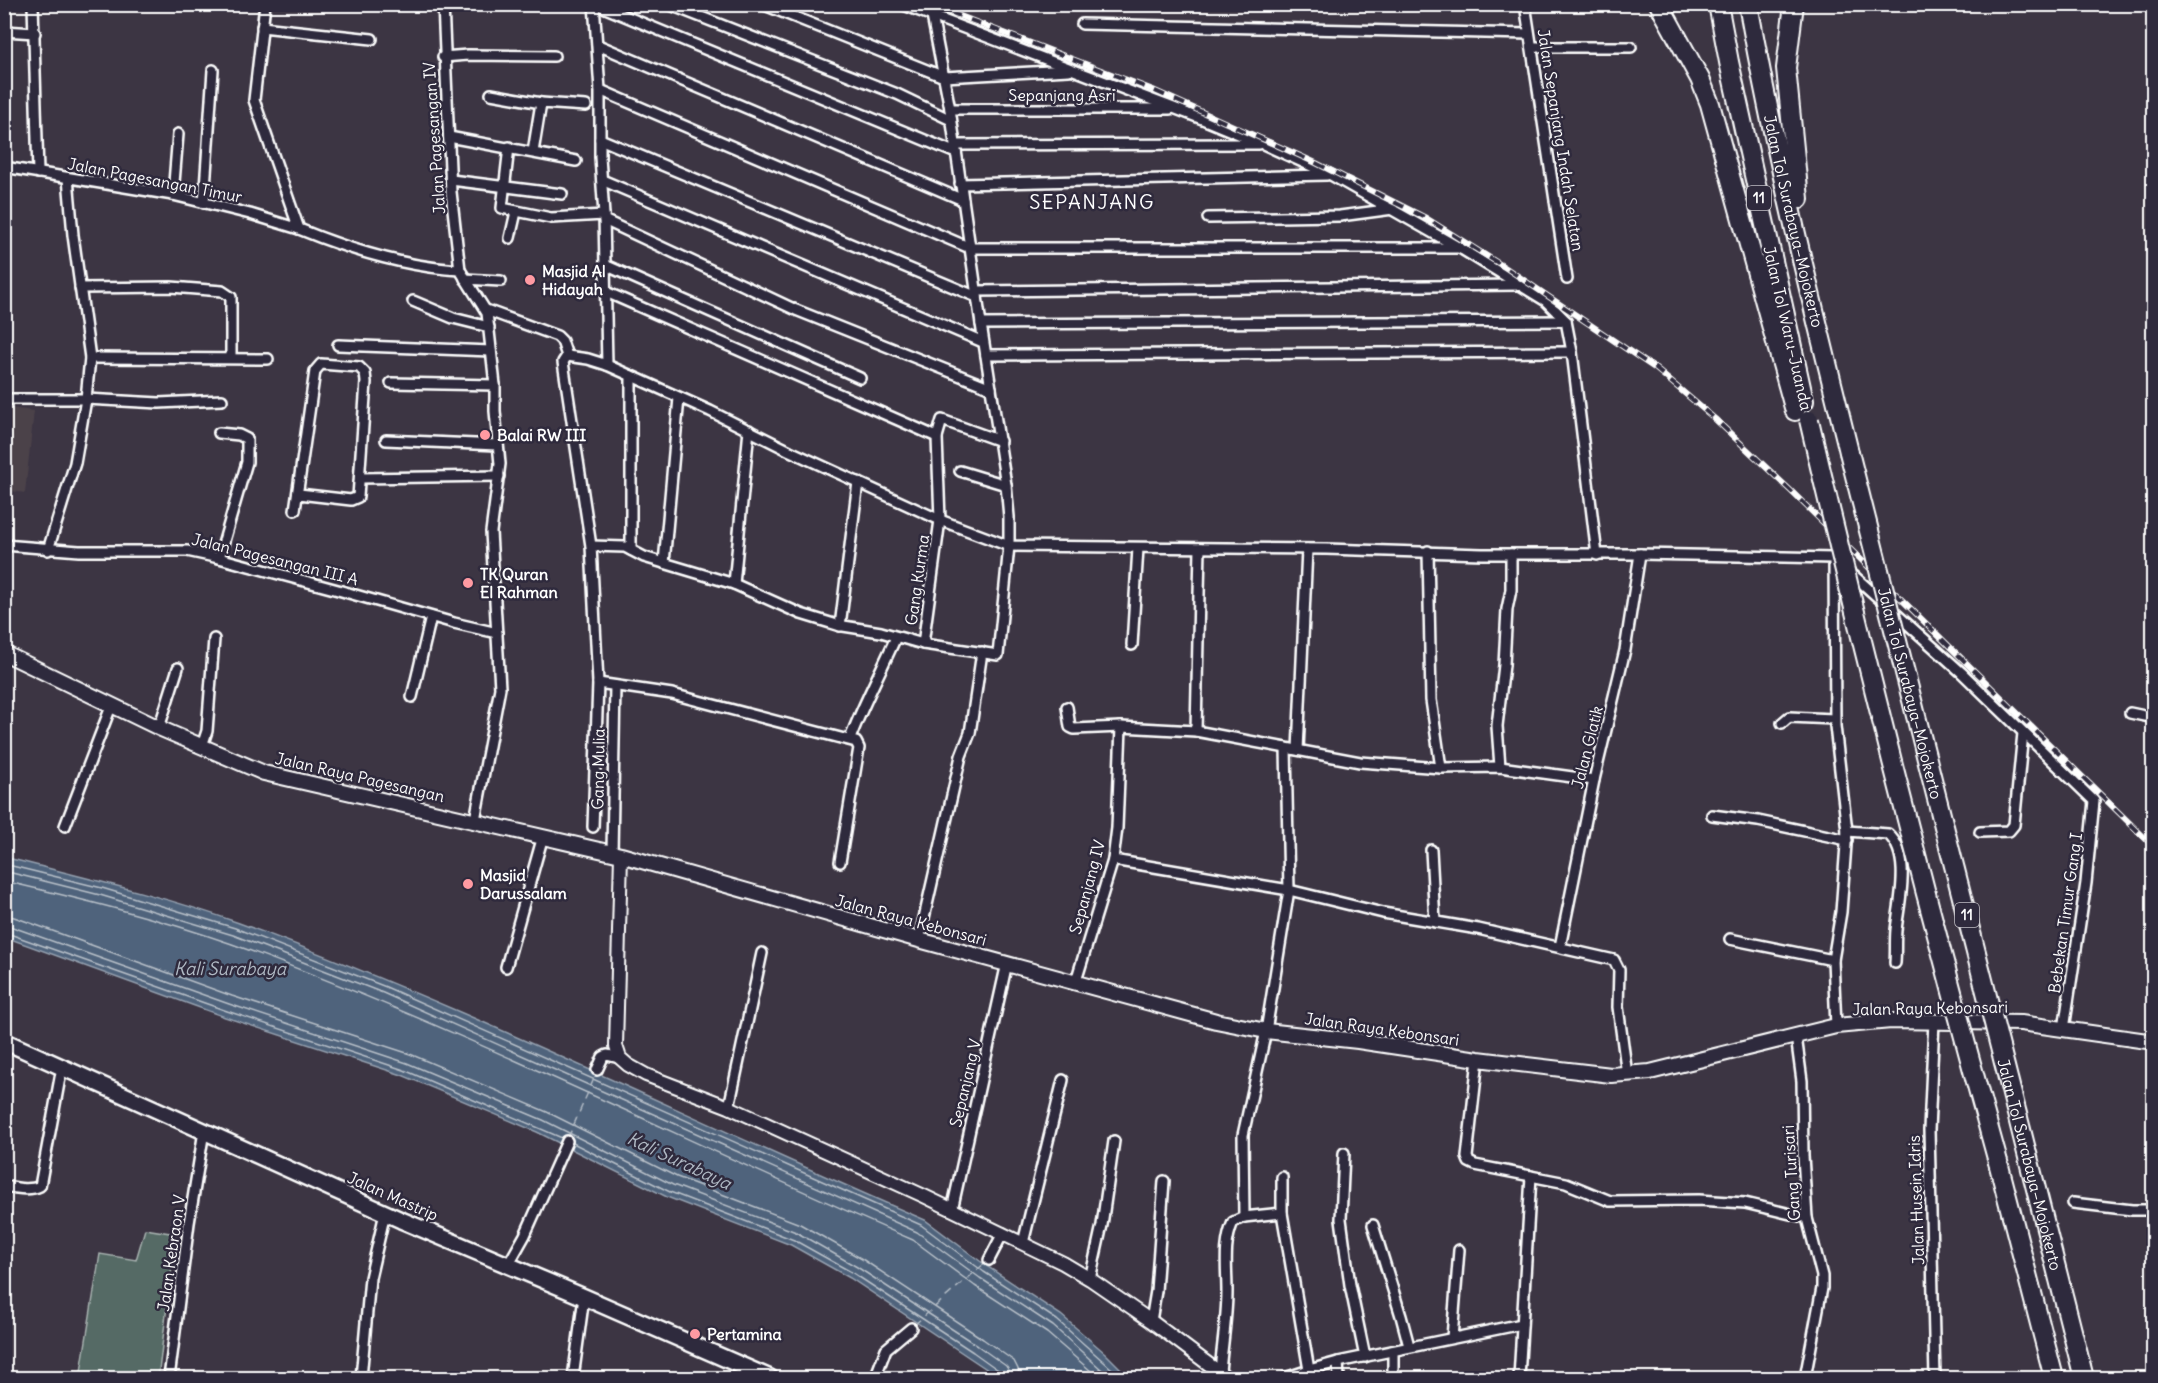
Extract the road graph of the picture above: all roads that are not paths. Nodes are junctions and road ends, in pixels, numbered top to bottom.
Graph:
1 (33, 4) edge
2 (265, 4) edge
3 (443, 4) edge
4 (595, 4) edge
5 (668, 4) edge
6 (762, 4) edge
7 (901, 4) edge
8 (1525, 4) edge
9 (1659, 4) edge
10 (1718, 4) edge
11 (1748, 4) edge
12 (1794, 4) edge
13 (932, 16) junction
14 (1082, 24) dead end
15 (262, 27) junction
16 (4, 31) edge
17 (35, 33) junction
18 (1529, 34) junction
19 (372, 39) dead end
20 (598, 45) junction
21 (1532, 47) junction
22 (1631, 47) dead end
23 (554, 56) dead end
24 (444, 57) junction
25 (1073, 69) junction
26 (213, 70) dead end
27 (944, 77) junction
28 (600, 90) junction
29 (491, 94) dead end
30 (541, 103) junction
31 (586, 106) dead end
32 (950, 109) junction
33 (1174, 109) junction
34 (951, 120) junction
35 (178, 134) dead end
36 (449, 137) junction
37 (600, 139) junction
38 (1263, 144) junction
39 (509, 147) junction
40 (955, 149) junction
41 (533, 152) junction
42 (576, 161) dead end
43 (4, 167) edge
44 (38, 173) junction
45 (1331, 175) junction
46 (68, 178) junction
47 (451, 180) junction
48 (602, 180) junction
49 (960, 184) junction
50 (504, 187) junction
51 (562, 194) dead end
52 (173, 195) junction
53 (963, 200) junction
54 (204, 203) junction
55 (1393, 209) junction
56 (516, 212) junction
57 (603, 217) junction
58 (1208, 218) dead end
59 (298, 230) junction
60 (510, 238) dead end
61 (970, 248) junction
62 (1460, 248) junction
63 (605, 265) junction
64 (459, 270) junction
65 (465, 279) junction
66 (1567, 279) dead end
67 (501, 281) dead end
68 (1808, 284) junction
69 (1522, 285) junction
70 (80, 288) junction
71 (606, 292) junction
72 (976, 294) junction
73 (413, 302) dead end
74 (486, 311) junction
75 (1566, 321) junction
76 (981, 324) junction
77 (488, 325) junction
78 (983, 342) junction
79 (338, 345) dead end
80 (491, 351) junction
81 (1572, 352) junction
82 (567, 354) junction
83 (986, 355) junction
84 (90, 358) junction
85 (231, 358) junction
86 (268, 359) dead end
87 (608, 365) junction
88 (631, 376) junction
89 (860, 378) dead end
90 (391, 383) dead end
91 (495, 385) junction
92 (991, 388) junction
93 (679, 398) junction
94 (4, 399) edge
95 (86, 399) junction
96 (222, 400) dead end
97 (1802, 415) junction
98 (749, 430) junction
99 (219, 433) dead end
100 (937, 437) junction
101 (386, 440) dead end
102 (1000, 441) junction
103 (497, 445) junction
104 (960, 471) dead end
105 (499, 476) junction
106 (360, 478) junction
107 (858, 482) junction
108 (1006, 485) junction
109 (299, 494) junction
110 (295, 510) dead end
111 (940, 520) junction
112 (4, 545) edge
113 (591, 546) junction
114 (1009, 546) junction
115 (1138, 548) junction
116 (1200, 548) junction
117 (1307, 549) junction
118 (48, 550) junction
119 (631, 550) junction
120 (1428, 551) junction
121 (1511, 554) junction
122 (1640, 554) junction
123 (1597, 555) junction
124 (219, 558) junction
125 (1834, 558) junction
126 (664, 563) junction
127 (734, 584) junction
128 (431, 617) junction
129 (840, 626) junction
130 (497, 633) junction
131 (896, 637) junction
132 (214, 639) dead end
133 (923, 644) junction
134 (1132, 645) dead end
135 (1863, 650) joint
136 (982, 652) junction
137 (4, 653) edge
138 (177, 669) dead end
139 (598, 683) junction
140 (615, 686) junction
141 (412, 697) dead end
142 (112, 704) junction
143 (1067, 707) dead end
144 (2130, 713) dead end
145 (2154, 718) edge
146 (1834, 719) junction
147 (1782, 723) dead end
148 (1121, 727) junction
149 (159, 728) junction
150 (1196, 731) junction
151 (2023, 733) junction
152 (850, 739) junction
153 (202, 746) junction
154 (1286, 748) junction
155 (1298, 750) junction
156 (1500, 767) junction
157 (1441, 768) junction
158 (1594, 780) junction
159 (1712, 815) dead end
160 (475, 820) junction
161 (65, 826) dead end
162 (593, 827) dead end
163 (1980, 832) dead end
164 (1847, 835) junction
165 (543, 836) junction
166 (1431, 850) dead end
167 (616, 854) junction
168 (1113, 860) junction
169 (840, 862) dead end
170 (1289, 890) junction
171 (1435, 922) junction
172 (1730, 939) dead end
173 (918, 940) junction
174 (1560, 947) junction
175 (762, 953) dead end
176 (1833, 960) junction
177 (1007, 963) junction
178 (1895, 963) dead end
179 (506, 968) dead end
180 (1076, 981) junction
181 (1934, 1021) junction
182 (1836, 1026) junction
183 (2064, 1029) junction
184 (1266, 1031) junction
185 (1796, 1036) junction
186 (4, 1041) edge
187 (2154, 1042) edge
188 (620, 1058) junction
189 (1478, 1059) junction
190 (62, 1067) junction
191 (597, 1070) dead end
192 (1627, 1075) junction
193 (1064, 1080) dead end
194 (729, 1107) junction
195 (204, 1131) junction
196 (567, 1141) dead end
197 (1114, 1141) dead end
198 (1344, 1153) dead end
199 (1531, 1176) junction
200 (1282, 1177) dead end
201 (1164, 1181) dead end
202 (4, 1186) edge
203 (2073, 1203) dead end
204 (952, 1210) junction
205 (2154, 1210) edge
206 (385, 1213) junction
207 (1282, 1213) junction
208 (1244, 1217) junction
209 (1807, 1218) junction
210 (1374, 1225) dead end
211 (1003, 1233) junction
212 (1023, 1243) junction
213 (1459, 1250) dead end
214 (989, 1260) dead end
215 (508, 1265) junction
216 (1090, 1279) junction
217 (584, 1296) junction
218 (1151, 1321) junction
219 (1522, 1324) junction
220 (911, 1328) dead end
221 (1452, 1338) junction
222 (1409, 1346) junction
223 (1394, 1351) junction
224 (1365, 1357) junction
225 (1338, 1362) junction
226 (1309, 1370) junction
227 (1224, 1375) edge
228 (169, 1378) edge
229 (361, 1378) edge
230 (573, 1378) edge
231 (766, 1378) edge
232 (875, 1378) edge
233 (1286, 1378) edge
234 (1339, 1378) edge
235 (1393, 1378) edge
236 (1519, 1378) edge
237 (1805, 1378) edge
238 (1935, 1378) edge
239 (2054, 1378) edge
240 (2084, 1378) edge

1 - 17 street
2 - 15 street
3 - 24 street, Jalan Pagesangan IV
4 - 20 street
4 - 40 street
5 - 34 street
6 - 27 street
7 - 13 street
8 - 18 street, Jalan Sepanjang Indah Selatan
9 - 97 highway
10 - 97 highway, Jalan Tol Waru–Juanda / 11
11 - 68 highway, Jalan Tol Surabaya–Mojokerto / 11
12 - 68 highway
13 - 25 street
13 - 27 street
14 - 18 street
15 - 19 street
15 - 59 street
16 - 17 street
17 - 44 street
18 - 21 street, Jalan Sepanjang Indah Selatan
20 - 28 street
20 - 53 street
21 - 22 street
21 - 66 street, Jalan Sepanjang Indah Selatan
23 - 24 street
24 - 36 street, Jalan Pagesangan IV
25 - 27 street
25 - 33 street
26 - 54 street
27 - 32 street
28 - 37 street
28 - 61 street
29 - 30 street
30 - 31 street
30 - 41 street
32 - 33 street, Sepanjang Asri
32 - 34 street
33 - 38 street
34 - 40 street
35 - 52 street
36 - 39 street
36 - 47 street, Jalan Pagesangan IV
37 - 48 street
37 - 72 street
38 - 40 street
38 - 45 street
39 - 41 street
39 - 50 street
40 - 49 street
41 - 42 street
43 - 44 street, Jalan Pagesangan Timur
44 - 46 street, Jalan Pagesangan Timur
45 - 49 street
45 - 55 street
46 - 52 street, Jalan Pagesangan Timur
46 - 70 street
47 - 50 street
47 - 64 street, Jalan Pagesangan IV
48 - 57 street
48 - 78 street
49 - 53 street
50 - 51 street
50 - 56 street
52 - 54 street, Jalan Pagesangan Timur
53 - 61 street
54 - 59 street, Jalan Pagesangan Timur
55 - 58 street
55 - 62 street
56 - 57 street
56 - 60 street
57 - 63 street
57 - 92 street
59 - 64 street
61 - 62 street
61 - 72 street
62 - 69 street
63 - 71 street
63 - 89 street
64 - 65 street, Jalan Pagesangan IV
65 - 67 street
65 - 74 street, Jalan Pagesangan IV
68 - 240 highway, Jalan Tol Surabaya–Mojokerto / 11, bridge
69 - 72 street
69 - 75 street
70 - 84 street
70 - 85 street
71 - 87 street
71 - 100 street
72 - 76 street
73 - 77 street
74 - 77 street, Jalan Pagesangan IV
74 - 82 street
75 - 76 street
75 - 81 street
76 - 78 street
77 - 80 street, Jalan Pagesangan IV
78 - 83 street
79 - 80 street
80 - 91 street, Jalan Pagesangan IV
81 - 83 street
81 - 123 street
82 - 87 street
82 - 113 street
83 - 92 street
84 - 85 street
84 - 95 street
85 - 86 street
87 - 88 street
88 - 93 street
88 - 119 street
90 - 91 street
91 - 103 street, Jalan Pagesangan IV
92 - 102 street
93 - 98 street
93 - 126 street
94 - 95 street
95 - 96 street
95 - 118 street
97 - 135 highway, Jalan Tol Waru–Juanda / 11, bridge
98 - 107 street
98 - 127 street
99 - 124 street
100 - 102 street
100 - 111 street, Gang Kurma
101 - 103 street
102 - 108 street
103 - 105 street, Jalan Pagesangan IV
104 - 108 street
105 - 106 street
105 - 130 street, Jalan Pagesangan IV
106 - 109 street
106 - 109 street
107 - 111 street
107 - 129 street
108 - 114 street
109 - 110 street
111 - 114 street
111 - 133 street, Gang Kurma
112 - 118 street, Jalan Pagesangan III A
113 - 119 street
113 - 139 street
114 - 115 street
114 - 136 street
115 - 116 street
115 - 134 street
116 - 117 street
116 - 150 street
117 - 120 street
117 - 155 street
118 - 124 street, Jalan Pagesangan III A
119 - 126 street
120 - 121 street
120 - 157 street
121 - 123 street
121 - 156 street
122 - 123 street
122 - 125 street
122 - 158 street, Jalan Glatik
124 - 128 street, Jalan Pagesangan III A
125 - 146 street
125 - 151 street
126 - 127 street
127 - 129 street
128 - 130 street, Jalan Pagesangan III A
128 - 141 street
129 - 131 street
130 - 160 street, Jalan Pagesangan IV
131 - 133 street
131 - 152 street
132 - 153 street
133 - 136 street
135 - 239 highway, Jalan Tol Surabaya–Mojokerto / 11, bridge
136 - 173 street
137 - 142 main road, Jalan Raya Pagesangan
138 - 149 street
139 - 140 street
139 - 162 street
140 - 152 street
140 - 167 street, Gang Mulia
142 - 149 main road, Jalan Raya Pagesangan
142 - 161 street
143 - 148 street
144 - 145 street
146 - 147 street
146 - 164 street
148 - 150 street
148 - 168 street, Sepanjang IV
149 - 153 main road, Jalan Raya Pagesangan
150 - 154 street
151 - 163 street
151 - 183 street, Bebekan Timur Gang I
152 - 169 street
153 - 160 main road, Jalan Raya Pagesangan
154 - 155 street
154 - 170 street
155 - 157 street
156 - 157 street
156 - 158 street
158 - 174 street, Jalan Glatik
159 - 164 street
160 - 165 main road, Jalan Raya Pagesangan
164 - 176 street
164 - 178 street
165 - 167 main road, Jalan Raya Pagesangan
165 - 179 street
166 - 171 street
167 - 173 main road, Jalan Raya Kebonsari
167 - 188 street
168 - 170 street
168 - 180 street, Sepanjang IV
170 - 171 street
170 - 184 street
171 - 174 street
172 - 176 street
173 - 177 main road, Jalan Raya Kebonsari
174 - 192 street
175 - 194 street
176 - 182 street
177 - 180 main road, Jalan Raya Kebonsari
177 - 204 street, Sepanjang V
180 - 184 main road, Jalan Raya Kebonsari
181 - 182 main road, Jalan Raya Kebonsari
181 - 183 main road, Jalan Raya Kebonsari
181 - 238 street, Jalan Husein Idris
182 - 185 main road, Jalan Raya Kebonsari
183 - 187 main road, Jalan Raya Kebonsari
184 - 189 main road, Jalan Raya Kebonsari
184 - 208 street
185 - 192 main road, Jalan Raya Kebonsari
185 - 209 street, Gang Turisari
186 - 190 main road, Jalan Mastrip
188 - 191 street
188 - 194 street
189 - 192 main road, Jalan Raya Kebonsari
189 - 199 street
190 - 195 main road, Jalan Mastrip
190 - 202 street
193 - 212 street
194 - 204 street
195 - 206 main road, Jalan Mastrip
195 - 228 street, Jalan Kebraon V
196 - 215 street
197 - 216 street
198 - 224 street
199 - 209 street
199 - 219 street
200 - 207 street
201 - 218 street
203 - 205 street
204 - 211 street
206 - 215 main road, Jalan Mastrip
206 - 229 street
207 - 208 street
207 - 226 street
208 - 227 street
209 - 237 street, Gang Turisari
210 - 222 street
211 - 212 street
211 - 214 street
212 - 216 street
213 - 221 street
215 - 217 main road, Jalan Mastrip
216 - 218 street
217 - 230 street
217 - 231 main road, Jalan Mastrip
218 - 227 street
219 - 221 street
219 - 236 street
220 - 232 street
221 - 222 street
222 - 223 street
223 - 224 street
223 - 235 street
224 - 225 street
225 - 226 street
225 - 234 street
226 - 233 street

